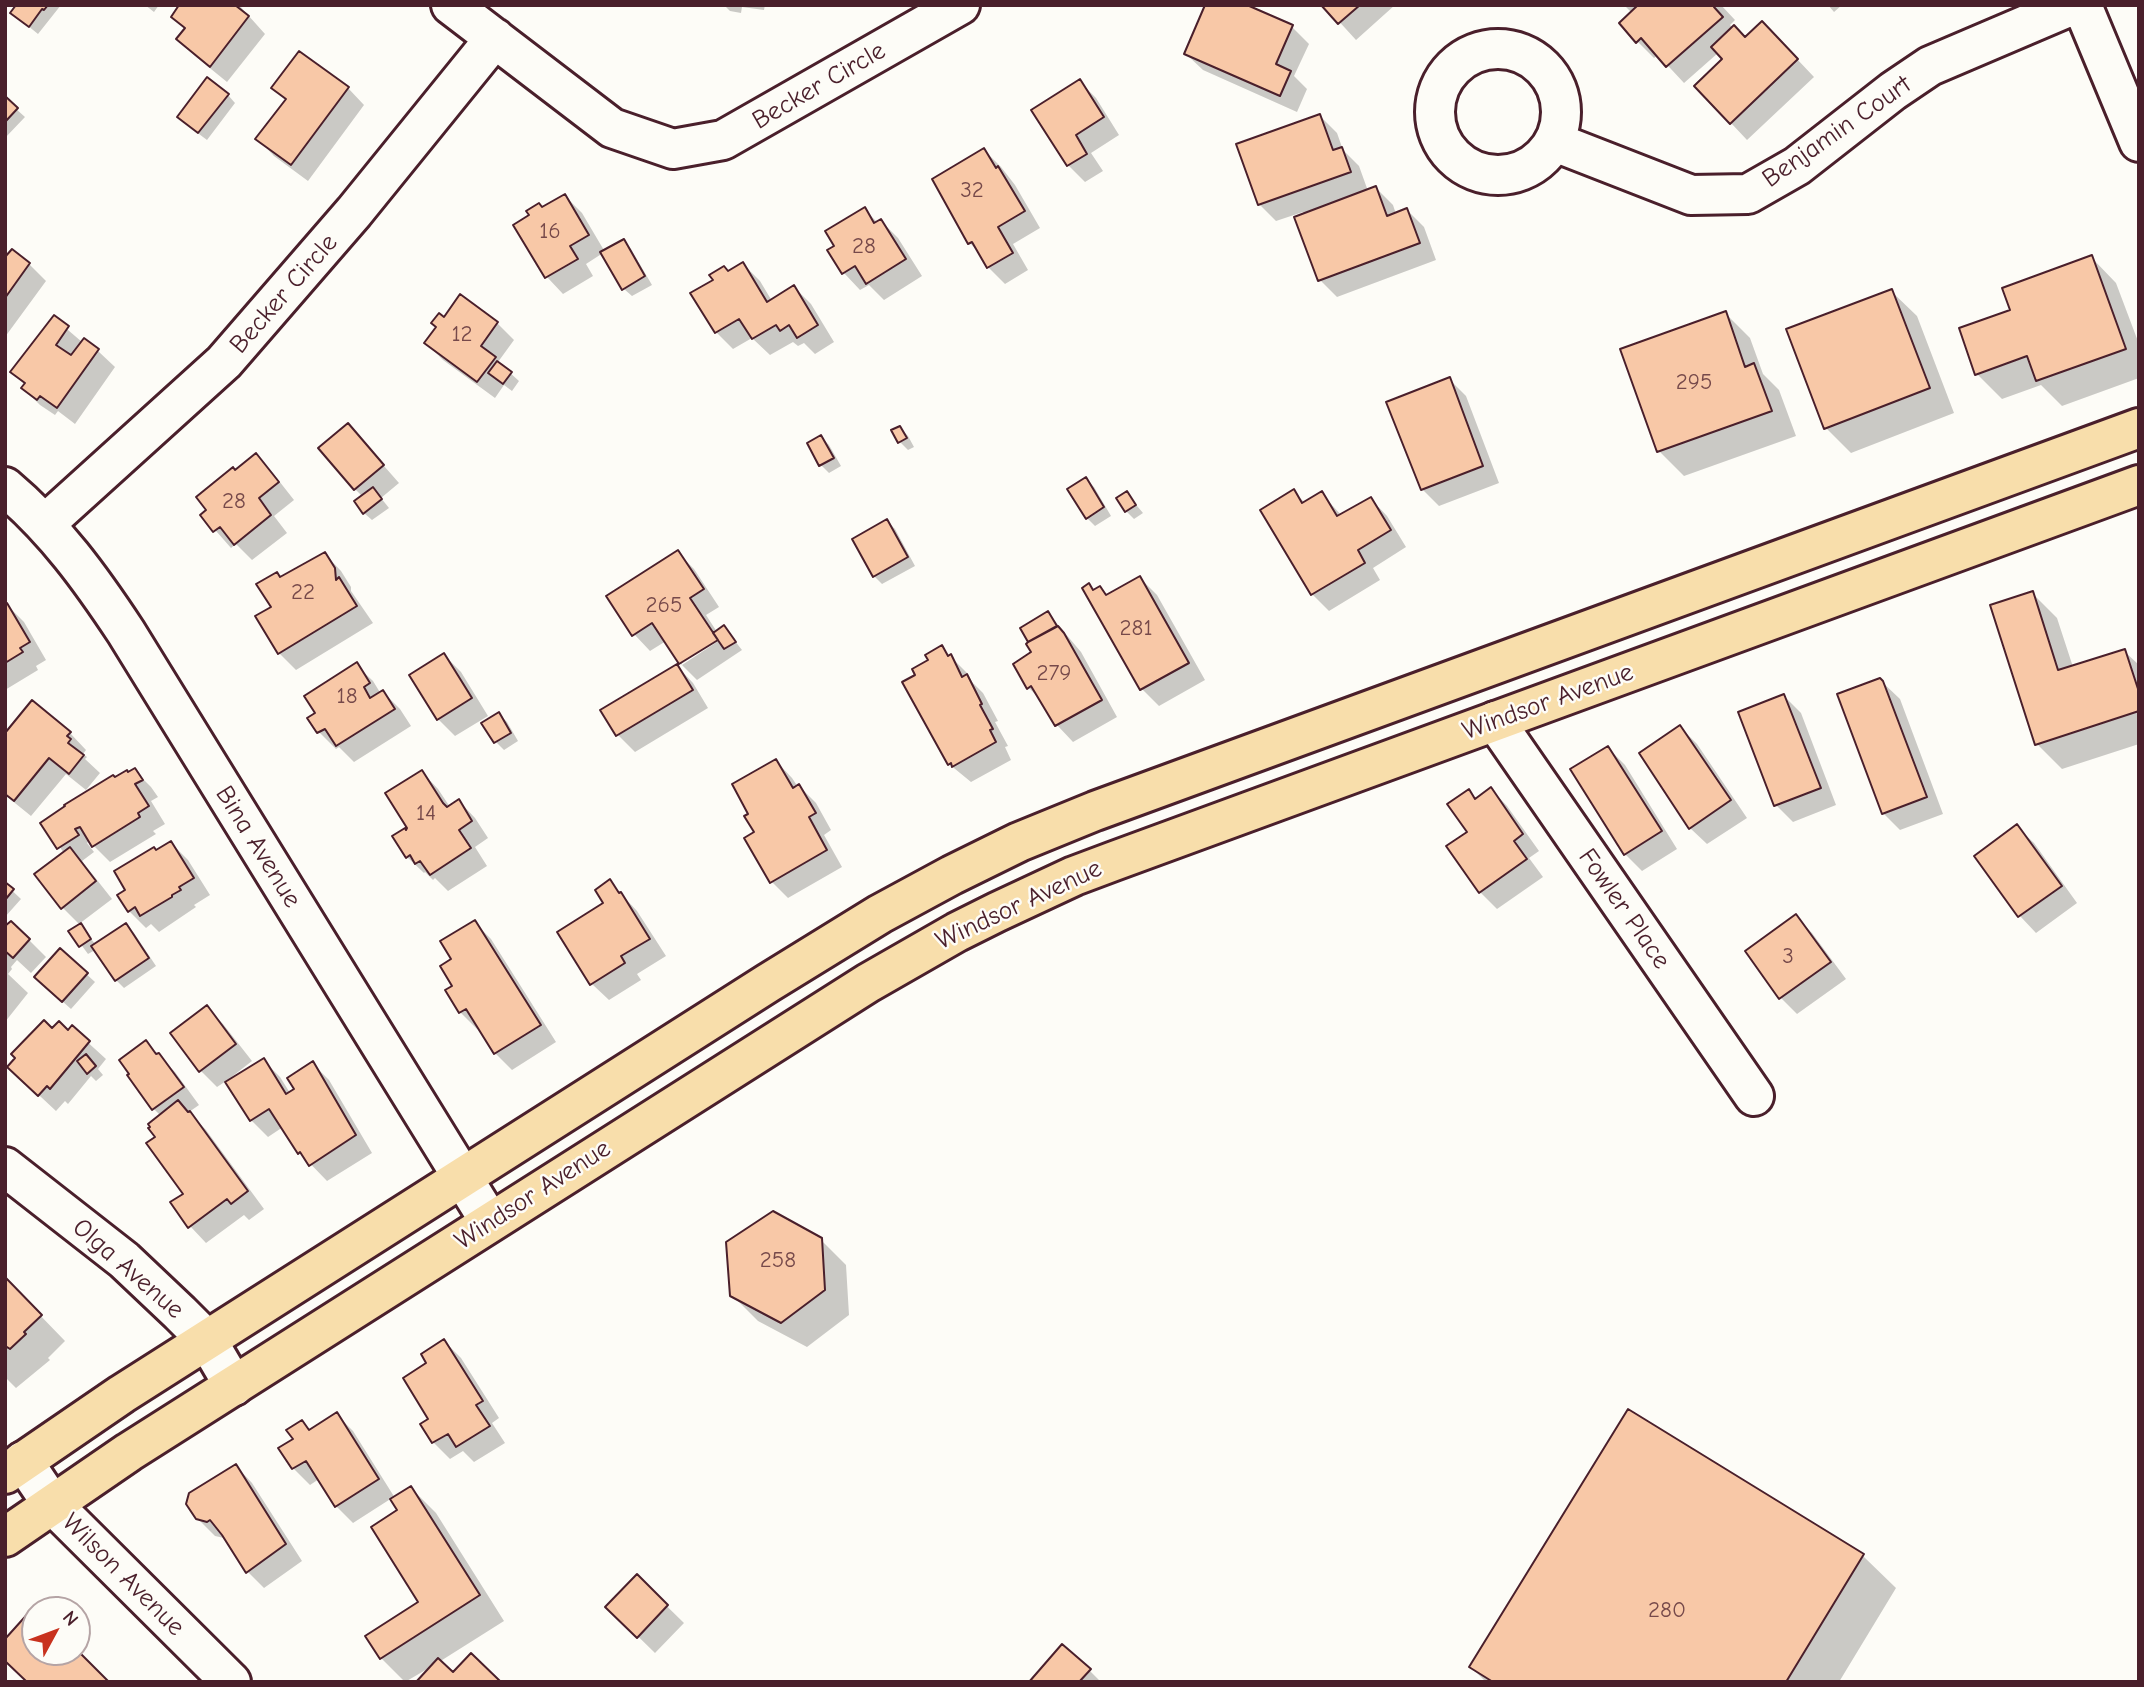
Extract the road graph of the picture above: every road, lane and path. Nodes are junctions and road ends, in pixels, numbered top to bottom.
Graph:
1 (452, 5) edge
2 (960, 5) edge
3 (2073, 5) edge
4 (2082, 5) edge
5 (495, 38) junction
6 (1555, 142) dead end
7 (2139, 142) edge
8 (2139, 428) edge
9 (2139, 485) edge
10 (5, 487) edge
11 (45, 524) junction
12 (1494, 721) junction
13 (1259, 751) junction
14 (1286, 798) junction
15 (1754, 1096) dead end
16 (5, 1167) edge
17 (463, 1177) junction
18 (490, 1222) junction
19 (207, 1340) junction
20 (234, 1386) junction
21 (14, 1467) edge
22 (52, 1504) junction
23 (5, 1537) edge
24 (231, 1682) edge

1 - 5 street, Becker Circle
2 - 5 street, Becker Circle
3 - 6 street, Benjamin Court
4 - 7 street
5 - 11 street, Becker Circle
8 - 13 main road, Windsor Avenue
9 - 12 main road, Windsor Avenue
10 - 11 street, Bina Avenue
11 - 17 street, Bina Avenue
12 - 14 main road, Windsor Avenue
12 - 15 street, Fowler Place
13 - 14 main road
13 - 17 main road, Windsor Avenue
14 - 18 main road, Windsor Avenue
16 - 19 street, Olga Avenue
17 - 18 street, Bina Avenue
17 - 19 main road, Windsor Avenue
18 - 20 main road, Windsor Avenue
19 - 20 street, Olga Avenue
19 - 21 main road, Windsor Avenue
20 - 22 main road, Windsor Avenue
21 - 22 street, Wilson Avenue
22 - 23 main road, Windsor Avenue
22 - 24 street, Wilson Avenue

